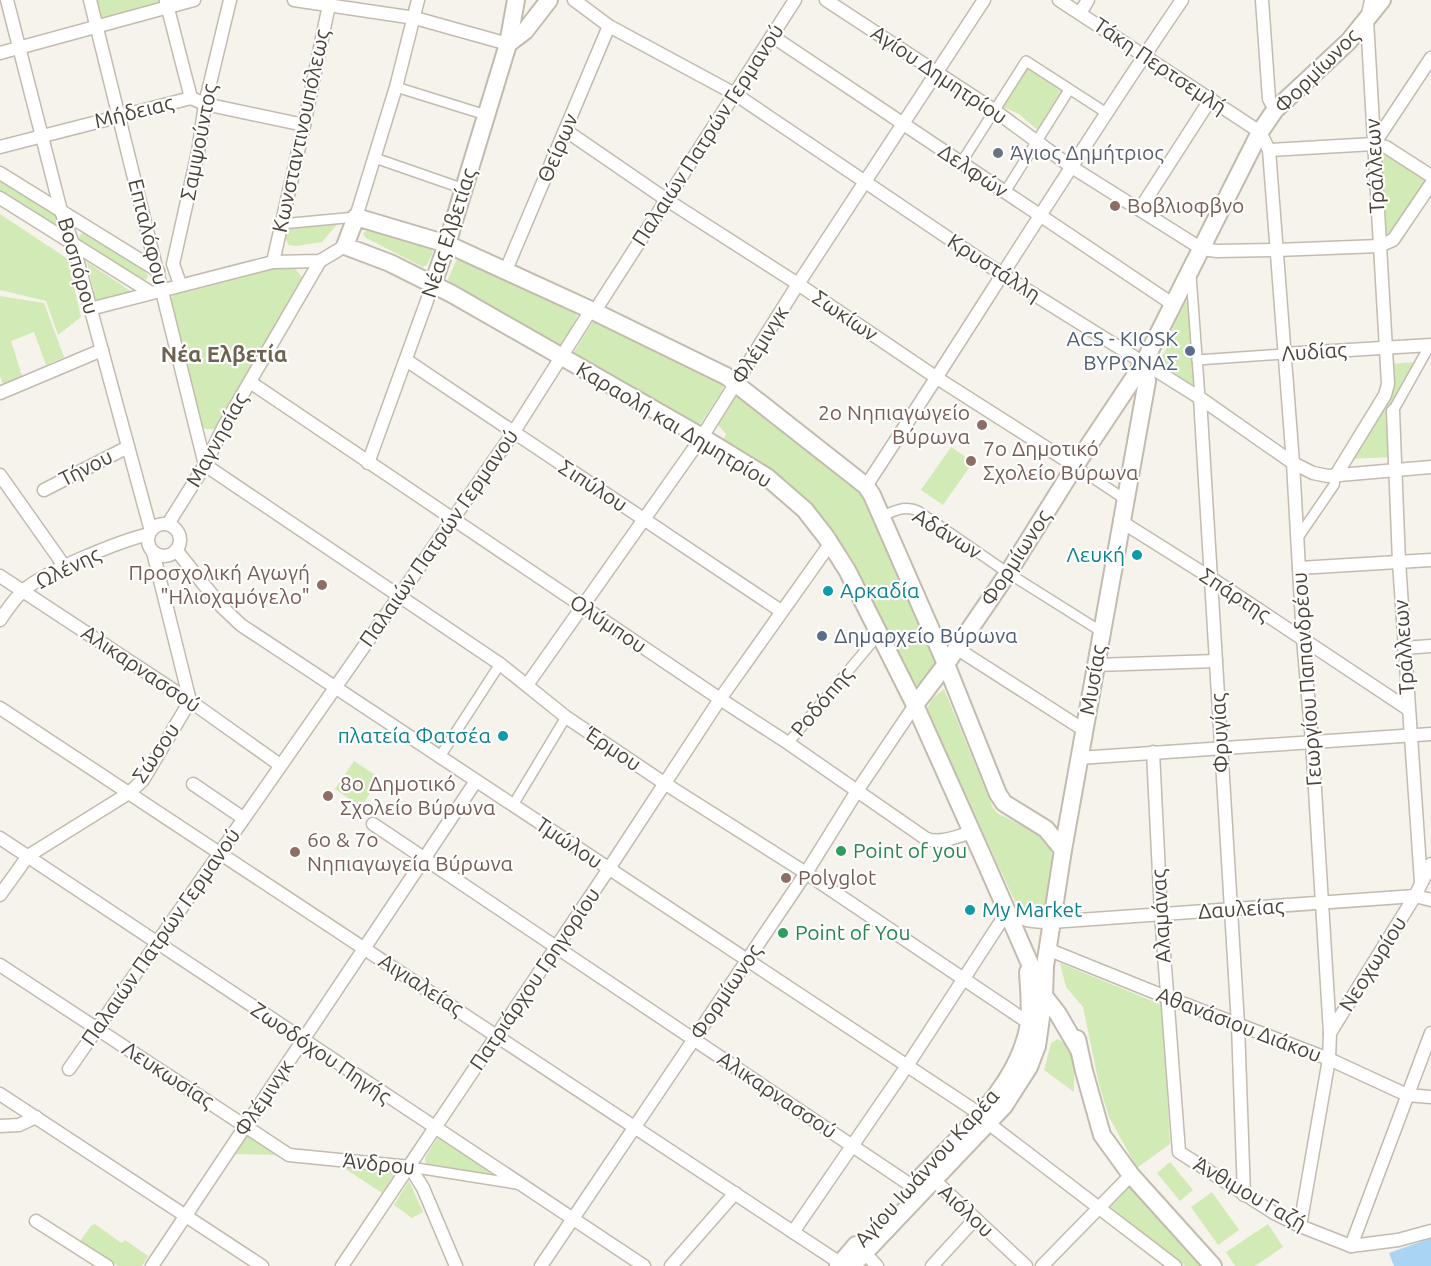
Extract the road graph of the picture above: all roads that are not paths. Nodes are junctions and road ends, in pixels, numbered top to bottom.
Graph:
1 (7, 0) edge
2 (90, 0) edge
3 (194, 0) edge
4 (230, 0) edge
5 (294, 0) edge
6 (418, 0) edge
7 (516, 0) edge
8 (549, 0) edge
9 (574, 0) edge
10 (795, 0) edge
11 (826, 0) edge
12 (984, 0) edge
13 (1059, 0) edge
14 (1088, 0) edge
15 (1182, 0) edge
16 (1262, 0) edge
17 (1371, 0) edge
18 (1382, 0) edge
19 (329, 3) edge
20 (166, 4) edge
21 (1080, 13) junction
22 (415, 18) junction
23 (1367, 20) junction
24 (609, 26) junction
25 (98, 28) junction
26 (772, 36) junction
27 (508, 44) junction
28 (20, 48) junction
29 (0, 53) edge
30 (1144, 56) junction
31 (1431, 58) edge
32 (935, 73) junction
33 (396, 87) junction
34 (1069, 90) junction
35 (735, 94) junction
36 (191, 98) junction
37 (1210, 100) junction
38 (205, 105) junction
39 (994, 110) junction
40 (1275, 110) junction
41 (1106, 112) junction
42 (486, 115) junction
43 (119, 116) junction
44 (903, 124) junction
45 (304, 125) junction
46 (565, 130) junction
47 (1260, 132) junction
48 (42, 136) junction
49 (1037, 142) junction
50 (1374, 144) junction
51 (0, 147) edge
52 (1269, 150) junction
53 (375, 158) junction
54 (961, 163) junction
55 (1070, 166) junction
56 (0, 173) edge
57 (1431, 176) edge
58 (866, 182) junction
59 (1431, 184) edge
60 (464, 189) junction
61 (1005, 192) junction
62 (0, 198) edge
63 (667, 200) junction
64 (1140, 209) junction
65 (61, 211) junction
66 (1041, 215) junction
67 (356, 216) junction
68 (281, 224) junction
69 (73, 244) junction
70 (447, 244) junction
71 (345, 246) junction
72 (1379, 246) junction
73 (1202, 249) junction
74 (1276, 250) junction
75 (320, 261) junction
76 (273, 262) junction
77 (506, 270) junction
78 (158, 272) junction
79 (1190, 272) junction
80 (1003, 274) junction
81 (180, 284) junction
82 (433, 284) junction
83 (798, 284) junction
84 (156, 290) junction
85 (1174, 305) junction
86 (90, 309) junction
87 (591, 310) junction
88 (1431, 344) edge
89 (1385, 348) junction
90 (102, 351) junction
91 (1283, 354) junction
92 (561, 357) junction
93 (406, 360) junction
94 (1197, 360) junction
95 (1143, 364) junction
96 (937, 378) junction
97 (250, 382) junction
98 (737, 384) junction
99 (0, 393) edge
100 (1200, 398) junction
101 (1393, 411) joint
102 (513, 433) junction
103 (702, 437) junction
104 (128, 447) junction
105 (368, 463) junction
106 (1293, 463) junction
107 (205, 465) junction
108 (1075, 466) junction
109 (1431, 467) edge
110 (1395, 470) junction
111 (0, 475) edge
112 (1336, 475) junction
113 (866, 486) junction
114 (44, 490) dead end
115 (1126, 500) junction
116 (881, 517) junction
117 (451, 518) junction
118 (643, 519) junction
119 (1122, 522) junction
120 (168, 524) junction
121 (150, 532) junction
122 (1297, 541) junction
123 (830, 544) junction
124 (176, 550) junction
125 (153, 552) junction
126 (1431, 560) edge
127 (1399, 562) junction
128 (65, 567) junction
129 (1299, 568) junction
130 (1008, 573) junction
131 (0, 576) edge
132 (1210, 578) junction
133 (24, 591) junction
134 (398, 596) junction
135 (582, 606) junction
136 (781, 611) junction
137 (0, 620) edge
138 (1102, 632) junction
139 (879, 634) junction
140 (1303, 639) junction
141 (1431, 646) edge
142 (956, 648) junction
143 (1404, 648) junction
144 (1216, 662) junction
145 (500, 664) junction
146 (946, 664) junction
147 (1096, 665) junction
148 (527, 685) junction
149 (335, 686) junction
150 (720, 699) junction
151 (190, 701) junction
152 (915, 705) junction
153 (0, 708) edge
154 (1408, 709) junction
155 (567, 717) junction
156 (1084, 730) junction
157 (1431, 734) edge
158 (1410, 735) junction
159 (1312, 741) junction
160 (788, 743) junction
161 (1221, 748) junction
162 (1153, 752) junction
163 (439, 758) junction
164 (1079, 758) junction
165 (280, 765) junction
166 (476, 781) junction
167 (664, 783) junction
168 (193, 784) dead end
169 (857, 790) junction
170 (129, 793) junction
171 (513, 805) junction
172 (243, 818) junction
173 (373, 824) dead end
174 (972, 832) junction
175 (0, 838) edge
176 (1063, 850) junction
177 (220, 852) junction
178 (28, 856) junction
179 (424, 858) junction
180 (1431, 864) edge
181 (608, 870) junction
182 (806, 873) junction
183 (1421, 882) junction
184 (0, 895) edge
185 (1415, 896) junction
186 (1431, 900) edge
187 (1322, 904) junction
188 (1230, 910) junction
189 (1007, 912) junction
190 (1161, 915) junction
191 (1051, 922) junction
192 (156, 943) junction
193 (555, 947) junction
194 (364, 948) junction
195 (1047, 949) junction
196 (747, 961) junction
197 (1028, 962) junction
198 (0, 966) edge
199 (1044, 966) junction
200 (964, 980) junction
201 (1044, 996) junction
202 (1166, 997) junction
203 (1029, 1023) junction
204 (1238, 1025) junction
205 (97, 1029) junction
206 (1330, 1033) junction
207 (1431, 1033) edge
208 (1069, 1034) junction
209 (497, 1035) junction
210 (693, 1039) junction
211 (302, 1040) junction
212 (1037, 1046) junction
213 (1079, 1050) junction
214 (1329, 1059) junction
215 (907, 1066) junction
216 (69, 1069) dead end
217 (0, 1094) edge
218 (1407, 1095) junction
219 (1431, 1097) edge
220 (36, 1117) junction
221 (984, 1118) junction
222 (246, 1125) junction
223 (0, 1126) edge
224 (634, 1126) junction
225 (434, 1129) junction
226 (852, 1145) junction
227 (1179, 1152) joint
228 (410, 1167) junction
229 (1131, 1175) junction
230 (934, 1180) junction
231 (520, 1184) junction
232 (912, 1186) junction
233 (735, 1193) junction
234 (1244, 1195) junction
235 (1099, 1207) junction
236 (185, 1216) junction
237 (975, 1219) junction
238 (573, 1220) junction
239 (36, 1221) dead end
240 (1300, 1226) junction
241 (1430, 1230) edge
242 (793, 1232) junction
243 (1351, 1246) junction
244 (864, 1252) junction
245 (843, 1265) edge
246 (107, 1266) edge
247 (152, 1266) edge
248 (262, 1266) edge
249 (342, 1266) edge
250 (456, 1266) edge
251 (541, 1266) edge
252 (644, 1266) edge
253 (671, 1266) edge
254 (878, 1266) edge
255 (932, 1266) edge
256 (1026, 1266) edge
257 (1042, 1266) edge
258 (1175, 1266) edge
259 (1213, 1266) edge

1 - 28 street, Βοσπόρου
2 - 25 street, Επταλόφου
3 - 20 street
4 - 38 street, Σαμψούντος
5 - 19 street
6 - 22 street
7 - 27 street, Νέας Ελβετίας
8 - 27 street
9 - 24 street, Κρυστάλλη
10 - 26 street, Παλαιών Πατρών Γερμανού
11 - 32 street, Αγίου Δημητρίου
12 - 32 street, Φλέμινγκ
13 - 21 street, Τάκη Περτσεμλή
14 - 21 street
15 - 30 street
16 - 40 street
17 - 23 street, Τράλλεων
18 - 23 street, Φορμίωνος
19 - 22 street
19 - 45 street, Κωνσταντινουπόλεως
20 - 25 street
20 - 36 street
21 - 30 street, Τάκη Περτσεμλή
22 - 27 street
22 - 33 street
23 - 40 street, Φορμίωνος
23 - 50 street, Τράλλεων
24 - 35 street, Κρυστάλλη
24 - 46 street, Θείρων
25 - 28 street
25 - 43 street, Επταλόφου
26 - 35 street, Παλαιών Πατρών Γερμανού
26 - 44 street, Δελφών
27 - 42 street, Νέας Ελβετίας
28 - 29 street
28 - 48 street, Βοσπόρου
30 - 37 street, Τάκη Περτσεμλή
30 - 41 street
31 - 50 street
32 - 39 street, Αγίου Δημητρίου
32 - 44 street, Φλέμινγκ
33 - 42 street
33 - 53 street
34 - 39 street
34 - 41 street
34 - 49 street
35 - 58 street, Κρυστάλλη
35 - 63 street, Παλαιών Πατρών Γερμανού
36 - 38 street, Μήδειας
36 - 43 street, Μήδειας
37 - 47 street, Τάκη Περτσεμλή
37 - 64 street
38 - 45 street, Μήδειας
38 - 81 street, Σαμψούντος
39 - 49 street, Αγίου Δημητρίου
39 - 54 street
40 - 47 street, Φορμίωνος
41 - 55 street
42 - 60 street, Νέας Ελβετίας
43 - 48 street, Μήδειας
43 - 78 street, Επταλόφου
44 - 54 street, Δελφών
44 - 58 street, Φλέμινγκ
45 - 68 street, Κωνσταντινουπόλεως
46 - 63 street, Σωκίων
46 - 77 street, Θείρων
47 - 52 street, Γεωργίου Παπανδρέου
47 - 73 street, Φορμίωνος
48 - 51 street, Μήδειας
48 - 65 street, Βοσπόρου
49 - 55 street, Αγίου Δημητρίου
49 - 61 street
50 - 52 street
50 - 57 street
50 - 72 street, Τράλλεων
52 - 74 street, Γεωργίου Παπανδρέου
53 - 60 street
53 - 67 street
54 - 61 street, Δελφών
55 - 64 street, Αγίου Δημητρίου
55 - 66 street
56 - 65 street
58 - 80 street, Κρυστάλλη
58 - 83 street, Φλέμινγκ
59 - 72 street
60 - 70 street, Νέας Ελβετίας
61 - 66 street, Δελφών
62 - 69 street
63 - 83 street, Σωκίων
63 - 87 street, Παλαιών Πατρών Γερμανού
64 - 73 street, Αγίου Δημητρίου
65 - 69 street, Βοσπόρου
65 - 78 street
66 - 80 street
66 - 85 street, Δελφών
67 - 68 street
67 - 70 street
67 - 71 street
68 - 76 street, Κωνσταντινουπόλεως
69 - 84 street
69 - 86 street, Βοσπόρου
70 - 77 street
70 - 82 street, Νέας Ελβετίας
71 - 75 street
71 - 82 street, Καραολή και Δημητρίου
72 - 74 street
72 - 89 street, Τράλλεων
73 - 74 street
73 - 79 street, Φορμίωνος
74 - 91 street, Γεωργίου Παπανδρέου
75 - 76 street
75 - 97 street, Μαγνησίας
76 - 81 street
77 - 87 street
78 - 84 street, Επταλόφου
79 - 85 street, Φορμίωνος
79 - 94 street, Φρυγίας
80 - 95 street, Κρυστάλλη
80 - 96 street
81 - 84 street
82 - 92 street, Καραολή και Δημητρίου
82 - 93 street, Νέας Ελβετίας
83 - 96 street, Σωκίων
83 - 98 street, Φλέμινγκ
84 - 86 street
84 - 107 street, Επταλόφου
85 - 95 street, Φορμίωνος
86 - 90 street, Βοσπόρου
87 - 92 street, Παλαιών Πατρών Γερμανού
87 - 98 street
88 - 89 street, Λυδίας
88 - 101 street
89 - 91 street, Λυδίας
89 - 112 street, Τράλλεων
90 - 99 street
90 - 104 street, Βοσπόρου
91 - 94 street, Λυδίας
91 - 106 street, Γεωργίου Παπανδρέου
92 - 102 street, Παλαιών Πατρών Γερμανού
92 - 103 street, Καραολή και Δημητρίου
93 - 102 street, Σιπύλου
93 - 105 street, Νέας Ελβετίας
94 - 100 street, Φρυγίας
95 - 100 street, Κρυστάλλη
95 - 108 street, Φορμίωνος
95 - 115 street, Μυσίας
96 - 108 street, Σωκίων
96 - 113 street
97 - 105 street, Ολύμπου
97 - 107 street, Μαγνησίας
98 - 103 street, Φλέμινγκ
98 - 113 street
100 - 106 street, Κρυστάλλη
100 - 132 street, Φρυγίας
101 - 110 street, Τράλλεων
102 - 117 street, Παλαιών Πατρών Γερμανού
102 - 118 street, Σιπύλου
103 - 118 street, Φλέμινγκ
103 - 123 street, Καραολή και Δημητρίου
104 - 114 street, Τήνου
104 - 121 street, Βοσπόρου
105 - 117 street, Ολύμπου
106 - 112 street, Κρυστάλλη
106 - 122 street, Γεωργίου Παπανδρέου
107 - 120 street, Μαγνησίας
107 - 134 street, Έρμου
108 - 115 street, Σωκίων
108 - 130 street, Φορμίωνος
109 - 110 street, Κρυστάλλη
110 - 112 street, Κρυστάλλη
110 - 127 street, Τράλλεων
111 - 128 street
112 - 122 street
113 - 116 street
115 - 119 street, Μυσίας
116 - 130 street, Αδάνων
116 - 146 street
117 - 134 street, Παλαιών Πατρών Γερμανού
117 - 135 street, Ολύμπου
118 - 135 street, Φλέμινγκ
118 - 136 street, Σιπύλου
119 - 132 street, Σπάρτης
119 - 138 street, Μυσίας
120 - 121 street
120 - 124 street
121 - 125 street
121 - 128 street, Ωλένης
122 - 129 street, Γεωργίου Παπανδρέου
123 - 136 street, Πατριάρχου Γρηγορίου
123 - 139 street, Καραολή και Δημητρίου
124 - 125 street
124 - 149 street, Τμώλου
125 - 151 street, Σώσου
126 - 127 street
127 - 129 street
127 - 143 street, Τράλλεων
128 - 133 street, Ωλένης
129 - 140 street, Γεωργίου Παπανδρέου
130 - 138 street, Αδάνων
130 - 142 street, Φορμίωνος
131 - 133 street, Αλικαρνασσού
132 - 140 street, Σπάρτης
132 - 144 street, Φρυγίας
133 - 137 street, Ωλένης
133 - 151 street, Αλικαρνασσού
134 - 145 street, Έρμου
134 - 149 street, Παλαιών Πατρών Γερμανού
135 - 148 street, Φλέμινγκ
135 - 150 street, Ολύμπου
136 - 150 street, Πατριάρχου Γρηγορίου
138 - 147 street, Μυσίας
139 - 152 street, Καραολή και Δημητρίου
139 - 160 street, Ροδόπης
140 - 154 street, Σπάρτης
140 - 159 street, Γεωργίου Παπανδρέου
141 - 143 street
142 - 146 street, Φορμίωνος
142 - 156 street
143 - 154 street, Τράλλεων
144 - 147 street
144 - 161 street, Φρυγίας
145 - 148 street, Έρμου
145 - 163 street
146 - 152 street, Φορμίωνος
146 - 176 street
147 - 156 street, Μυσίας
148 - 155 street, Έρμου
149 - 163 street, Τμώλου
149 - 165 street, Παλαιών Πατρών Γερμανού
150 - 160 street, Ολύμπου
150 - 167 street, Πατριάρχου Γρηγορίου
151 - 165 street, Αλικαρνασσού
151 - 170 street, Σώσου
152 - 169 street, Φορμίωνος
152 - 174 street, Καραολή και Δημητρίου
153 - 170 street, Αιγιαλείας
154 - 158 street, Τράλλεων
155 - 167 street, Έρμου
155 - 171 street
156 - 164 street, Μυσίας
157 - 158 street
158 - 159 street
158 - 183 street, Τράλλεων
159 - 161 street
159 - 187 street, Γεωργίου Παπανδρέου
160 - 169 street, Ολύμπου
161 - 162 street
161 - 188 street, Φρυγίας
162 - 164 street
162 - 190 street, Αλαμάνας
163 - 166 street, Τμώλου
164 - 176 street, Μυσίας
165 - 172 street, Παλαιών Πατρών Γερμανού
166 - 171 street, Τμώλου
166 - 179 street, Φλέμινγκ
167 - 181 street, Πατριάρχου Γρηγορίου
167 - 182 street, Έρμου
168 - 172 street
169 - 174 street, Ολύμπου
169 - 182 street, Φορμίωνος
170 - 177 street, Αιγιαλείας
170 - 178 street, Σώσου
171 - 181 street, Τμώλου
172 - 177 street, Παλαιών Πατρών Γερμανού
173 - 179 street, Αλικαρνασσού
174 - 189 street, Καραολή και Δημητρίου
175 - 178 street, Ζωοδόχου Πηγής
176 - 191 street, Μυσίας
177 - 192 street, Παλαιών Πατρών Γερμανού
177 - 194 street, Αιγιαλείας
178 - 184 street, Σώσου
178 - 192 street, Ζωοδόχου Πηγής
179 - 193 street, Αλικαρνασσού
179 - 194 street, Φλέμινγκ
180 - 183 street, Νεοχωρίου
181 - 193 street, Πατριάρχου Γρηγορίου
181 - 196 street, Τμώλου
182 - 196 street, Φορμίωνος
182 - 200 street, Έρμου
183 - 185 street, Νεοχωρίου
185 - 186 street, Δαυλείας
185 - 187 street, Δαυλείας
185 - 206 street, Νεοχωρίου
187 - 188 street, Δαυλείας
187 - 206 street, Γεωργίου Παπανδρέου
188 - 190 street, Δαυλείας
188 - 204 street, Φρυγίας
189 - 191 street, Δαυλείας
189 - 197 street, Καραολή και Δημητρίου
189 - 200 street
190 - 191 street, Δαυλείας
190 - 202 street, Αλαμάνας
191 - 195 street, Μυσίας
192 - 205 street, Παλαιών Πατρών Γερμανού
192 - 211 street, Ζωοδόχου Πηγής
193 - 209 street, Πατριάρχου Γρηγορίου
193 - 210 street, Αλικαρνασσού
194 - 209 street, Αιγιαλείας
194 - 211 street, Φλέμινγκ
195 - 199 street, Μυσίας
195 - 202 street, Αθανάσιου Διάκου
196 - 210 street, Φορμίωνος
196 - 215 street, Τμώλου
197 - 201 street, Καραολή και Δημητρίου
197 - 203 street, Αγίου Ιωάννου Καρέα
198 - 205 street, Λευκωσίας
199 - 201 street, Μυσίας
199 - 213 street
200 - 203 street, Έρμου
200 - 215 street
201 - 208 street, Καραολή και Δημητρίου
201 - 212 street, Αγίου Ιωάννου Καρέα
202 - 204 street, Αθανάσιου Διάκου
202 - 227 street, Αλαμάνας
203 - 221 street, Αγίου Ιωάννου Καρέα
204 - 214 street, Αθανάσιου Διάκου
204 - 234 street, Φρυγίας
205 - 216 street, Παλαιών Πατρών Γερμανού
205 - 222 street, Λευκωσίας
206 - 214 street, Γεωργίου Παπανδρέου
207 - 218 street
208 - 212 street
208 - 213 street, Καραολή και Δημητρίου
209 - 224 street, Αιγιαλείας
209 - 225 street, Πατριάρχου Γρηγορίου
210 - 224 street, Φορμίωνος
210 - 226 street, Αλικαρνασσού
211 - 222 street, Φλέμινγκ
211 - 225 street, Ζωοδόχου Πηγής
212 - 221 street, Αγίου Ιωάννου Καρέα
213 - 229 street
214 - 218 street, Αθανάσιου Διάκου
214 - 240 street, Γεωργίου Παπανδρέου
215 - 221 street, Τμώλου
215 - 226 street
217 - 220 street
218 - 219 street, Αθανάσιου Διάκου
218 - 243 street
220 - 223 street
220 - 236 street
221 - 230 street, Αγίου Ιωάννου Καρέα
221 - 232 street, Αγίου Ιωάννου Καρέα
221 - 235 street, Τμώλου
222 - 228 street, Άνδρου
222 - 236 street, Φλέμινγκ
224 - 233 street, Αιγιαλείας
224 - 238 street, Φορμίωνος
225 - 228 street, Πατριάρχου Γρηγορίου
225 - 231 street, Ζωοδόχου Πηγής
226 - 232 street, Αλικαρνασσού
226 - 242 street
227 - 234 street, Άνθιμου Γαζή
228 - 231 street, Άνδρου
228 - 249 street, Πατριάρχου Γρηγορίου
228 - 250 street
229 - 235 street
229 - 259 street
230 - 237 street, Αιόλου
230 - 244 street, Αγίου Ιωάννου Καρέα
231 - 238 street, Ζωοδόχου Πηγής
232 - 245 street, Αγίου Ιωάννου Καρέα
233 - 242 street, Αιγιαλείας
233 - 253 street
234 - 240 street, Άνθιμου Γαζή
235 - 257 street
235 - 258 street, Τμώλου
236 - 247 street, Φλέμινγκ
236 - 248 street
237 - 255 street
237 - 256 street, Αιόλου
238 - 251 street, Φορμίωνος
238 - 252 street, Ζωοδόχου Πηγής
239 - 246 street
240 - 243 street, Άνθιμου Γαζή
241 - 243 street, Άνθιμου Γαζή
242 - 245 street, Αιγιαλείας
244 - 245 street, Αγίου Ιωάννου Καρέα
244 - 254 street

